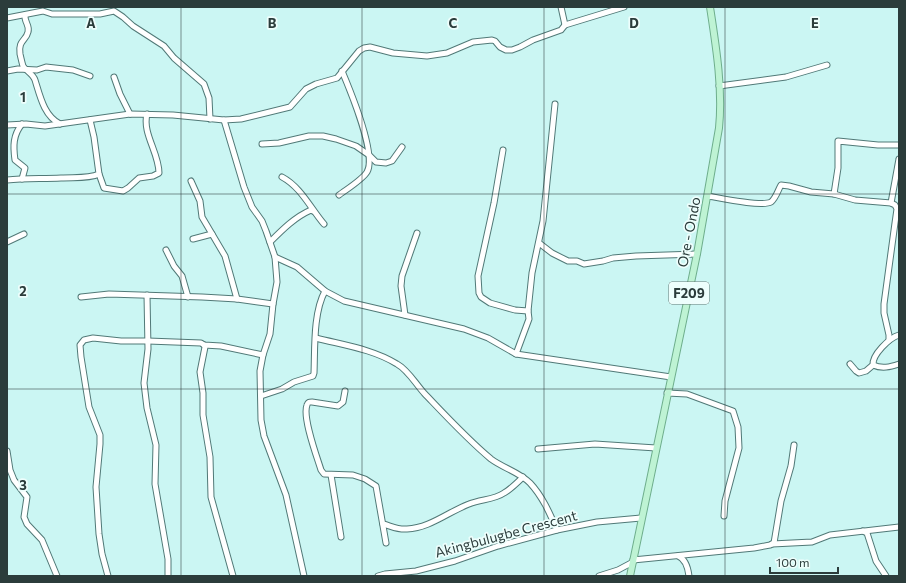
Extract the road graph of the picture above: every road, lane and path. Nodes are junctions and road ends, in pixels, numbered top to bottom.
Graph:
1 (117, 7) edge
2 (561, 7) edge
3 (624, 7) edge
4 (710, 7) edge
5 (118, 13) junction
6 (25, 15) junction
7 (7, 18) edge
8 (565, 24) junction
9 (826, 65) dead end
10 (26, 69) junction
11 (7, 72) edge
12 (342, 72) junction
13 (90, 76) dead end
14 (114, 77) dead end
15 (719, 86) junction
16 (555, 104) dead end
17 (130, 114) junction
18 (147, 114) junction
19 (210, 119) junction
20 (90, 120) junction
21 (224, 120) junction
22 (22, 124) junction
23 (60, 124) junction
24 (7, 125) edge
25 (262, 144) dead end
26 (899, 145) edge
27 (402, 147) dead end
28 (503, 150) dead end
29 (369, 155) junction
30 (899, 159) edge
31 (99, 174) junction
32 (282, 177) dead end
33 (22, 179) junction
34 (7, 180) edge
35 (190, 181) dead end
36 (834, 194) junction
37 (339, 195) dead end
38 (708, 196) junction
39 (891, 203) junction
40 (313, 211) junction
41 (324, 224) dead end
42 (417, 233) dead end
43 (24, 234) dead end
44 (212, 234) junction
45 (193, 239) dead end
46 (7, 242) edge
47 (270, 242) junction
48 (539, 243) junction
49 (166, 250) dead end
50 (697, 254) junction
51 (275, 257) junction
52 (325, 291) junction
53 (147, 295) junction
54 (81, 297) dead end
55 (188, 297) junction
56 (237, 298) junction
57 (273, 304) junction
58 (528, 311) junction
59 (405, 315) junction
60 (899, 335) edge
61 (316, 338) junction
62 (148, 340) junction
63 (889, 340) junction
64 (204, 345) junction
65 (516, 354) junction
66 (263, 355) junction
67 (850, 364) dead end
68 (899, 364) edge
69 (873, 365) junction
70 (671, 377) junction
71 (344, 391) dead end
72 (667, 393) junction
73 (261, 396) junction
74 (794, 445) dead end
75 (656, 448) junction
76 (538, 449) dead end
77 (7, 451) edge
78 (331, 475) junction
79 (523, 477) junction
80 (724, 516) dead end
81 (641, 518) junction
82 (383, 524) junction
83 (899, 527) edge
84 (557, 530) junction
85 (862, 531) junction
86 (341, 537) dead end
87 (386, 543) dead end
88 (772, 544) junction
89 (678, 556) junction
90 (633, 561) junction
91 (57, 576) edge
92 (108, 576) edge
93 (168, 576) edge
94 (233, 576) edge
95 (304, 576) edge
96 (378, 576) edge
97 (598, 576) edge
98 (630, 576) edge
99 (689, 576) edge
100 (886, 576) edge

1 - 5 street
2 - 8 street
3 - 8 street
4 - 15 main road, Ore - Ondo / F209
5 - 6 street
5 - 19 street
6 - 7 street
6 - 10 street
8 - 12 street
9 - 15 street
10 - 11 street
10 - 13 street
10 - 23 street
12 - 21 street
12 - 29 street
14 - 17 street
15 - 38 main road, Ore - Ondo / F209
16 - 48 street
17 - 18 street
17 - 20 street
18 - 19 street
18 - 31 street
19 - 21 street
20 - 23 street
20 - 31 street
21 - 47 street
22 - 23 street
22 - 24 street
22 - 33 street
25 - 29 street
26 - 36 street
27 - 29 street
28 - 58 street
29 - 37 street
30 - 39 street
31 - 33 street
32 - 40 street
33 - 34 street
35 - 44 street
36 - 38 street
36 - 39 street
38 - 50 main road, Ore - Ondo / F209
39 - 63 street
40 - 41 street
40 - 47 street
42 - 59 street
43 - 46 street
44 - 45 street
44 - 56 street
47 - 51 street
48 - 50 street
48 - 58 street
49 - 55 street
50 - 70 main road, Ore - Ondo / F209
51 - 52 street
51 - 57 street
52 - 59 street
52 - 61 street
53 - 54 street
53 - 55 street
53 - 62 street
55 - 56 street
56 - 57 street
57 - 66 street
58 - 65 street
59 - 65 street
60 - 63 street
61 - 73 street
61 - 79 street
62 - 64 street
62 - 92 street
62 - 93 street
63 - 69 street
64 - 66 street
64 - 94 street
65 - 70 street
66 - 73 street
67 - 69 street
68 - 69 street
70 - 72 main road, Ore - Ondo / F209
71 - 78 street
72 - 75 main road, Ore - Ondo / F209
72 - 80 street
73 - 95 street
74 - 88 street
75 - 76 street
75 - 81 main road, Ore - Ondo / F209
77 - 91 street
78 - 82 street
78 - 86 street
79 - 82 street
79 - 84 street
81 - 84 street, Akingbulugbe Crescent
81 - 90 main road, Ore - Ondo / F209
82 - 87 street
83 - 85 street
84 - 96 street, Akingbulugbe Crescent
85 - 88 street
85 - 100 street
88 - 89 street
89 - 90 street
89 - 99 street
90 - 97 street
90 - 98 main road, Ore - Ondo / F209

